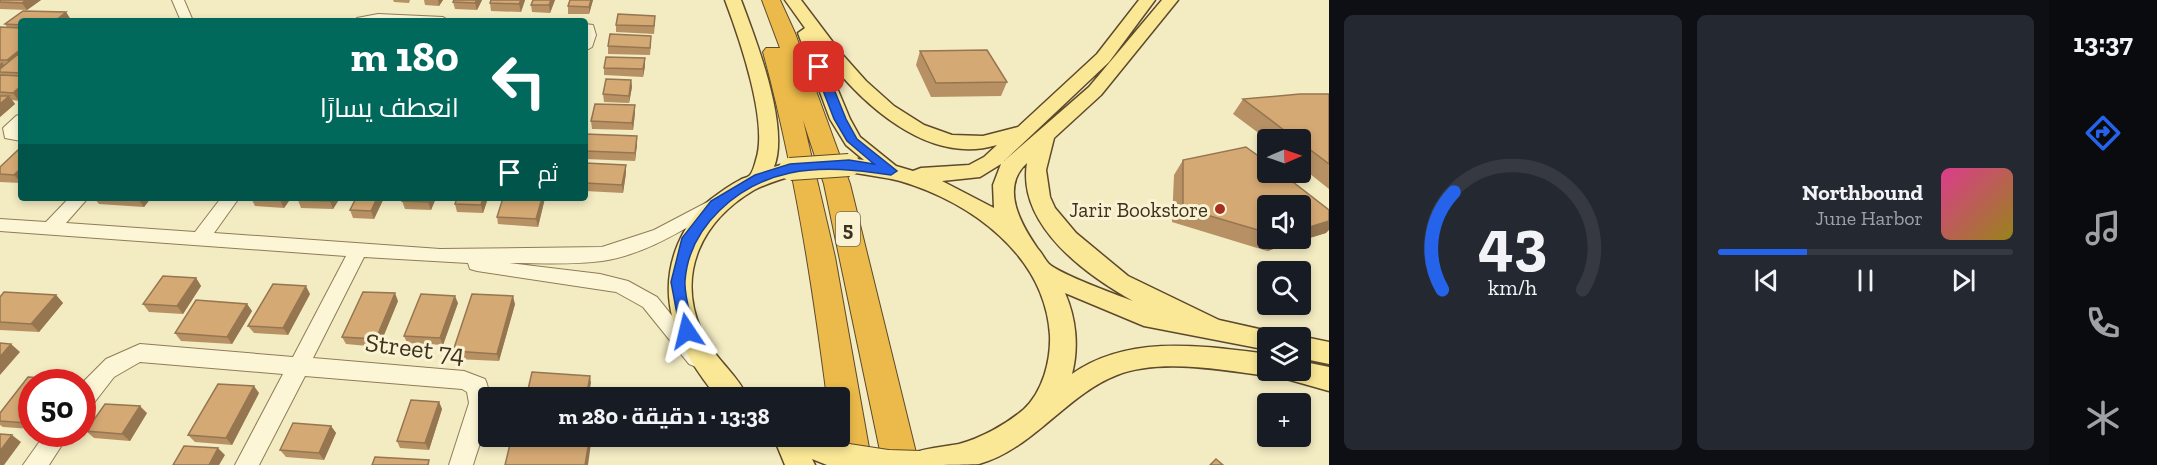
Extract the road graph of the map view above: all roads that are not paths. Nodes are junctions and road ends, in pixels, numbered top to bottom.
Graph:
1 (177, 0) edge
2 (733, 0) edge
3 (756, 0) edge
4 (771, 0) edge
5 (793, 0) edge
6 (1148, 0) edge
7 (1170, 0) edge
8 (186, 18) edge
9 (18, 122) edge
10 (1037, 130) junction
11 (18, 136) edge
12 (899, 173) junction
13 (759, 178) junction
14 (76, 201) edge
15 (228, 201) edge
16 (715, 204) junction
17 (0, 225) edge
18 (51, 228) junction
19 (200, 239) junction
20 (1024, 247) junction
21 (359, 250) junction
22 (440, 256) junction
23 (1042, 271) junction
24 (1211, 328) junction
25 (1257, 338) edge
26 (1311, 349) edge
27 (1329, 353) edge
28 (1257, 364) edge
29 (299, 365) junction
30 (1311, 375) edge
31 (1329, 379) edge
32 (717, 381) junction
33 (96, 382) edge
34 (723, 387) edge
35 (1036, 415) junction
36 (48, 447) edge
37 (793, 447) edge
38 (815, 447) edge
39 (991, 455) edge
40 (845, 460) edge
41 (910, 464) edge
42 (35, 465) edge
43 (247, 465) edge
44 (461, 465) edge
45 (800, 465) edge

1 - 8 street
2 - 13 main road
3 - 40 highway, 5
4 - 41 highway, 5
5 - 10 main road
5 - 12 main road
6 - 10 main road
7 - 10 main road
9 - 11 street
10 - 12 main road
10 - 20 main road
10 - 24 main road
12 - 13 main road, bridge
12 - 20 main road
13 - 16 main road
14 - 18 street
15 - 19 street
16 - 22 street
16 - 32 main road
17 - 18 street
18 - 19 street
19 - 21 street
20 - 23 main road
21 - 22 street
21 - 29 street
22 - 32 street
23 - 24 main road
23 - 35 main road
24 - 25 main road
26 - 27 main road
28 - 35 main road
29 - 33 street, Street 74
29 - 43 street
29 - 44 street, Street 74
30 - 31 main road
32 - 34 main road
35 - 39 main road
36 - 42 street
37 - 45 main road
38 - 40 main road
39 - 41 main road
40 - 41 main road, bridge

